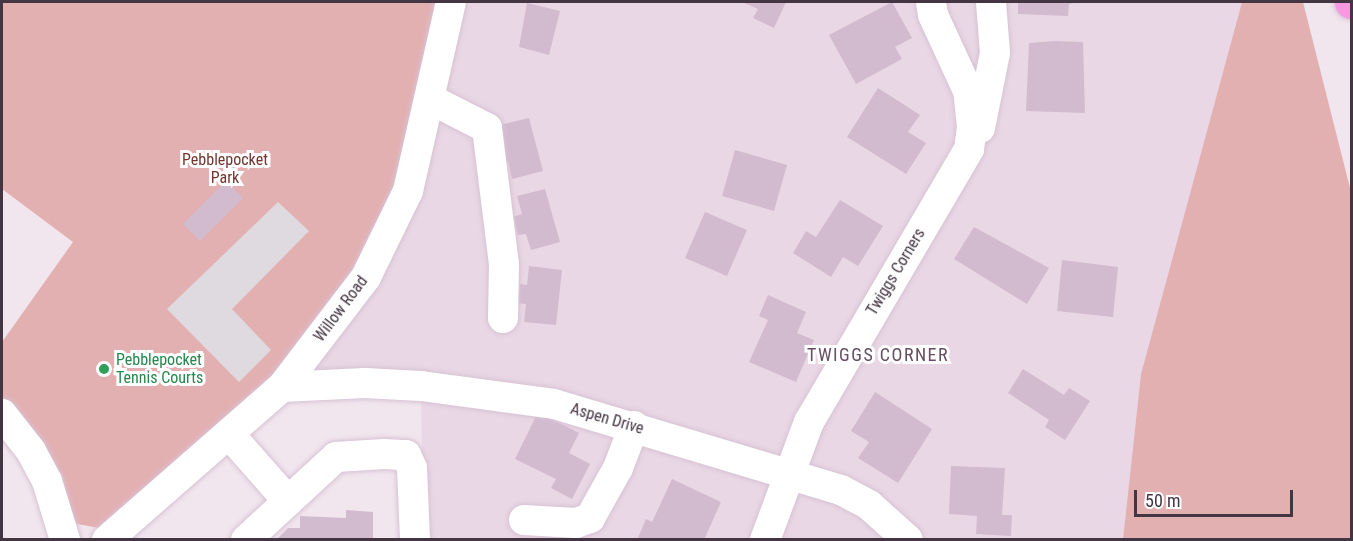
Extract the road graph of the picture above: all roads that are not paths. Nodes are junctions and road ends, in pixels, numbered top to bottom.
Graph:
1 (451, 2) edge
2 (931, 2) edge
3 (991, 2) edge
4 (430, 99) junction
5 (969, 149) junction
6 (503, 318) dead end
7 (282, 387) junction
8 (2, 414) edge
9 (634, 426) junction
10 (229, 434) junction
11 (788, 473) junction
12 (288, 501) junction
13 (524, 520) dead end
14 (65, 540) edge
15 (107, 540) edge
16 (246, 540) edge
17 (415, 540) edge
18 (765, 540) edge
19 (908, 540) edge

1 - 4 street, Willow Road
2 - 5 street, Twiggs Corners
3 - 5 street
4 - 6 street
4 - 7 street, Willow Road
5 - 11 street, Twiggs Corners
7 - 9 street, Aspen Drive
7 - 10 street, Willow Road
8 - 14 street
9 - 11 street, Aspen Drive
9 - 13 street
10 - 12 street
10 - 15 street, Willow Road
11 - 18 street, Twiggs Corners
11 - 19 street, Aspen Drive
12 - 16 street
12 - 17 street

